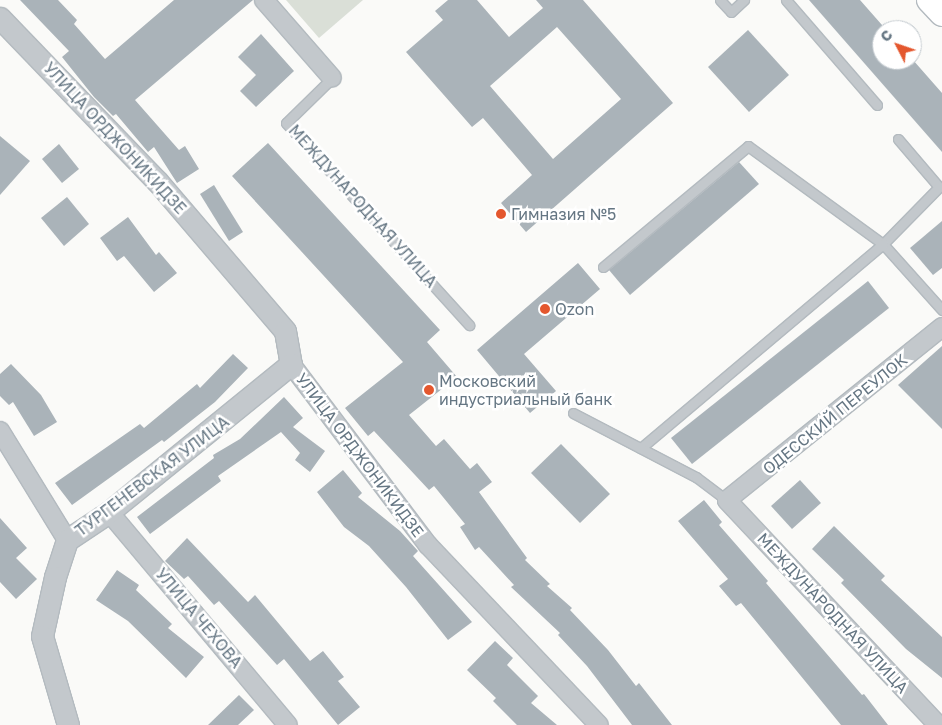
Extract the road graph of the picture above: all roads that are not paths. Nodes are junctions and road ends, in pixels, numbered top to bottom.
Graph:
1 (264, 0) edge
2 (720, 0) edge
3 (744, 0) edge
4 (786, 0) edge
5 (929, 0) edge
6 (942, 14) edge
7 (0, 18) edge
8 (332, 78) joint
9 (877, 105) dead end
10 (898, 139) dead end
11 (883, 244) junction
12 (603, 267) dead end
13 (942, 310) edge
14 (470, 326) dead end
15 (942, 327) edge
16 (291, 364) junction
17 (573, 413) dead end
18 (0, 431) edge
19 (641, 448) junction
20 (727, 500) junction
21 (109, 512) junction
22 (68, 540) junction
23 (68, 725) edge
24 (288, 725) edge
25 (599, 725) edge
26 (938, 725) edge

1 - 8 street, МЕЖДУНАРОДНАЯ УЛИЦА
2 - 3 lane
4 - 9 lane
5 - 6 main road
7 - 16 street, УЛИЦА ОРДЖОНИКИДЗЕ
8 - 14 lane, МЕЖДУНАРОДНАЯ УЛИЦА
10 - 11 lane
11 - 12 lane
11 - 13 lane
11 - 19 lane
15 - 20 street, ОДЕССКИЙ ПЕРЕУЛОК
16 - 21 street, ТУРГЕНЕВСКАЯ УЛИЦА
16 - 25 street, УЛИЦА ОРДЖОНИКИДЗЕ
17 - 19 lane
18 - 22 street
19 - 20 lane
20 - 26 street, МЕЖДУНАРОДНАЯ УЛИЦА
21 - 22 street, ТУРГЕНЕВСКАЯ УЛИЦА
21 - 24 street, УЛИЦА ЧЕХОВА
22 - 23 street, ТУРГЕНЕВСКАЯ УЛИЦА

